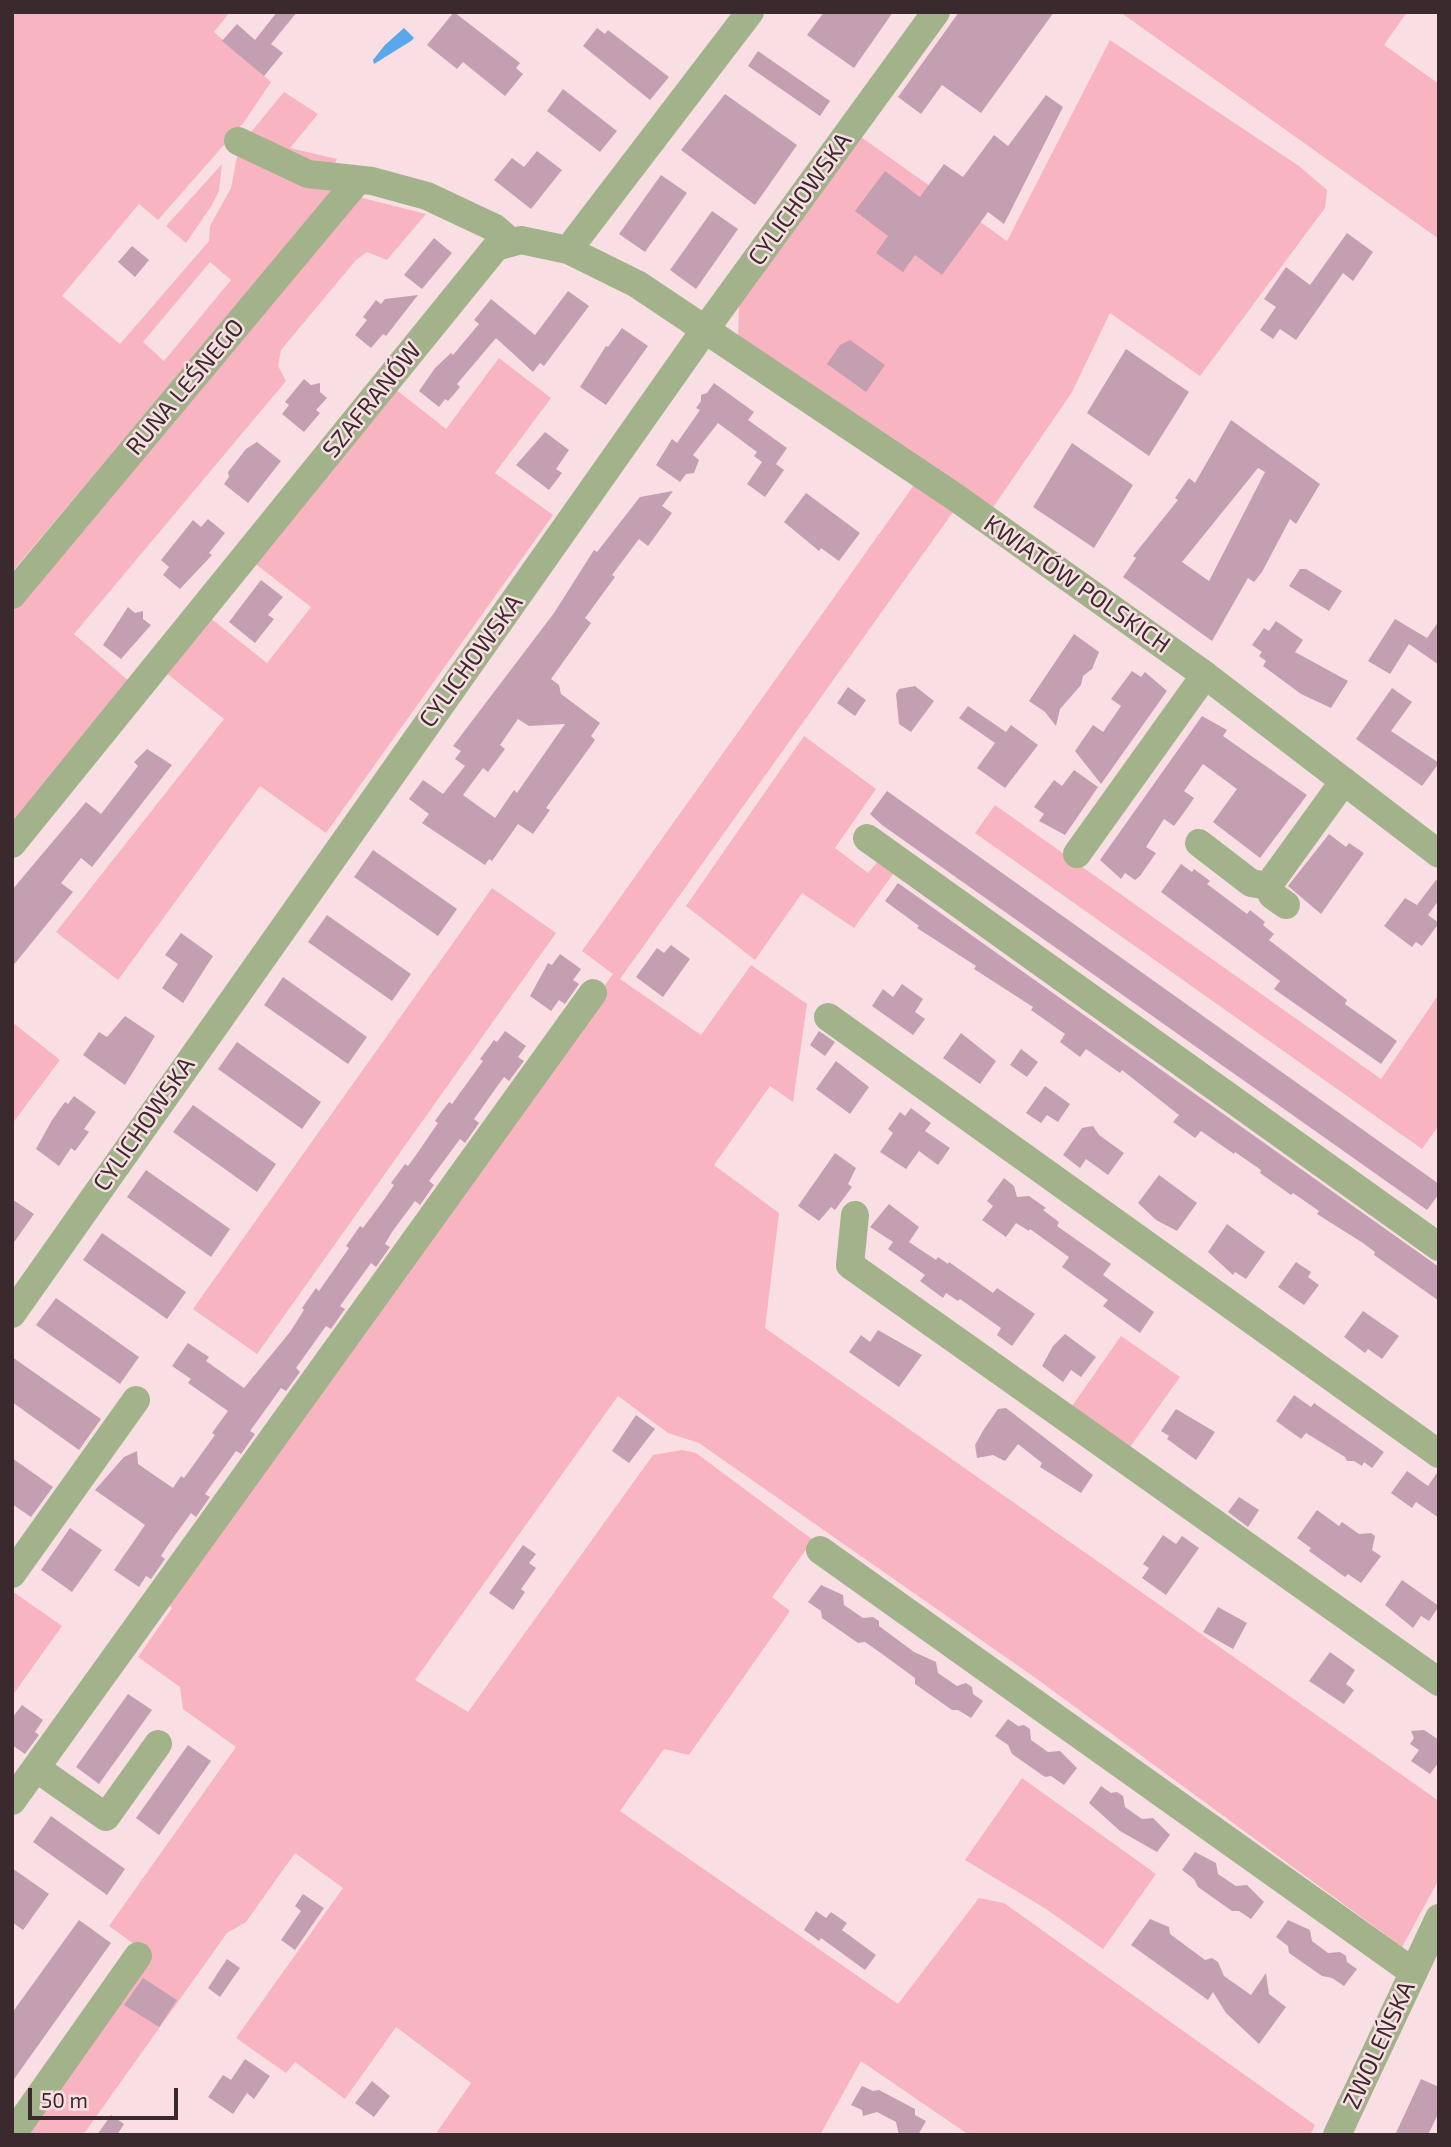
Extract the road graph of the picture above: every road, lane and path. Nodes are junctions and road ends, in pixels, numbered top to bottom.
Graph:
1 (750, 12) edge
2 (936, 12) edge
3 (238, 141) dead end
4 (358, 180) junction
5 (510, 241) junction
6 (568, 250) junction
7 (704, 331) junction
8 (12, 595) edge
9 (1205, 675) junction
10 (1344, 781) junction
11 (867, 838) dead end
12 (1199, 843) dead end
13 (12, 844) edge
14 (1077, 854) dead end
15 (1439, 854) edge
16 (593, 993) dead end
17 (828, 1017) dead end
18 (855, 1215) dead end
19 (1439, 1247) edge
20 (12, 1314) edge
21 (136, 1400) dead end
22 (1439, 1454) edge
23 (820, 1549) dead end
24 (12, 1574) edge
25 (165, 1608) dead end
26 (1439, 1682) edge
27 (158, 1744) dead end
28 (46, 1776) junction
29 (12, 1801) edge
30 (12, 1823) edge
31 (1439, 1918) edge
32 (138, 1956) dead end
33 (1413, 1972) junction
34 (12, 2135) edge
35 (1336, 2135) edge

1 - 6 street
2 - 7 street, CYLICHOWSKA
3 - 4 street
4 - 5 street
4 - 8 street, RUNA LEŚNEGO
5 - 6 street
5 - 13 street, SZAFRANÓW
6 - 7 street, KWIATÓW POLSKICH
7 - 9 street, KWIATÓW POLSKICH
7 - 20 street, CYLICHOWSKA
9 - 10 street, KWIATÓW POLSKICH
9 - 14 street
10 - 12 street
10 - 15 street, KWIATÓW POLSKICH
11 - 19 street
16 - 29 street
17 - 22 street
18 - 26 street
21 - 24 street
23 - 33 street
25 - 28 street
27 - 28 street
28 - 30 street
31 - 33 street, ZWOLEŃSKA
32 - 34 street
33 - 35 street, ZWOLEŃSKA

